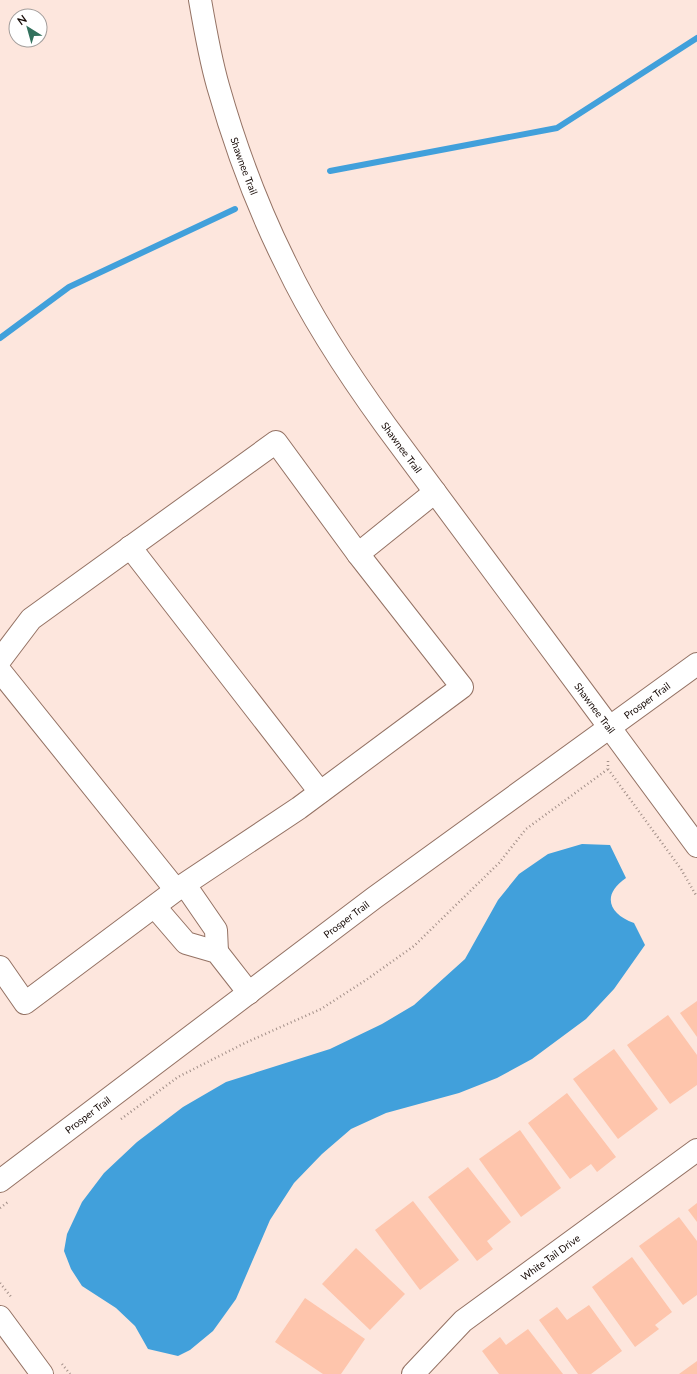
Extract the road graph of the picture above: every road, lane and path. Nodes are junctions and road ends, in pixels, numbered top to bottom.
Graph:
1 (200, 0) edge
2 (435, 492) junction
3 (130, 547) junction
4 (358, 554) junction
5 (0, 660) edge
6 (697, 664) edge
7 (0, 671) edge
8 (610, 728) junction
9 (608, 769) junction
10 (320, 792) junction
11 (697, 846) edge
12 (181, 888) junction
13 (697, 896) edge
14 (154, 907) junction
15 (217, 952) junction
16 (0, 966) edge
17 (249, 993) junction
18 (114, 1124) dead end
19 (697, 1150) edge
20 (0, 1181) edge
21 (13, 1198) dead end
22 (0, 1208) edge
23 (0, 1317) edge
24 (42, 1374) edge
25 (413, 1374) edge

1 - 2 street, Shawnee Trail
2 - 4 street
2 - 8 street, Shawnee Trail
3 - 4 street
3 - 5 street
3 - 10 street
4 - 10 street
6 - 8 street, Prosper Trail
7 - 12 street
8 - 9 path
8 - 11 street, Shawnee Trail
8 - 17 street, Prosper Trail
9 - 13 path
9 - 18 path
10 - 12 street
12 - 14 street
12 - 15 street
14 - 15 street
14 - 16 street
15 - 17 street
17 - 20 street, Prosper Trail
19 - 25 street, White Tail Drive
21 - 22 path
23 - 24 street

